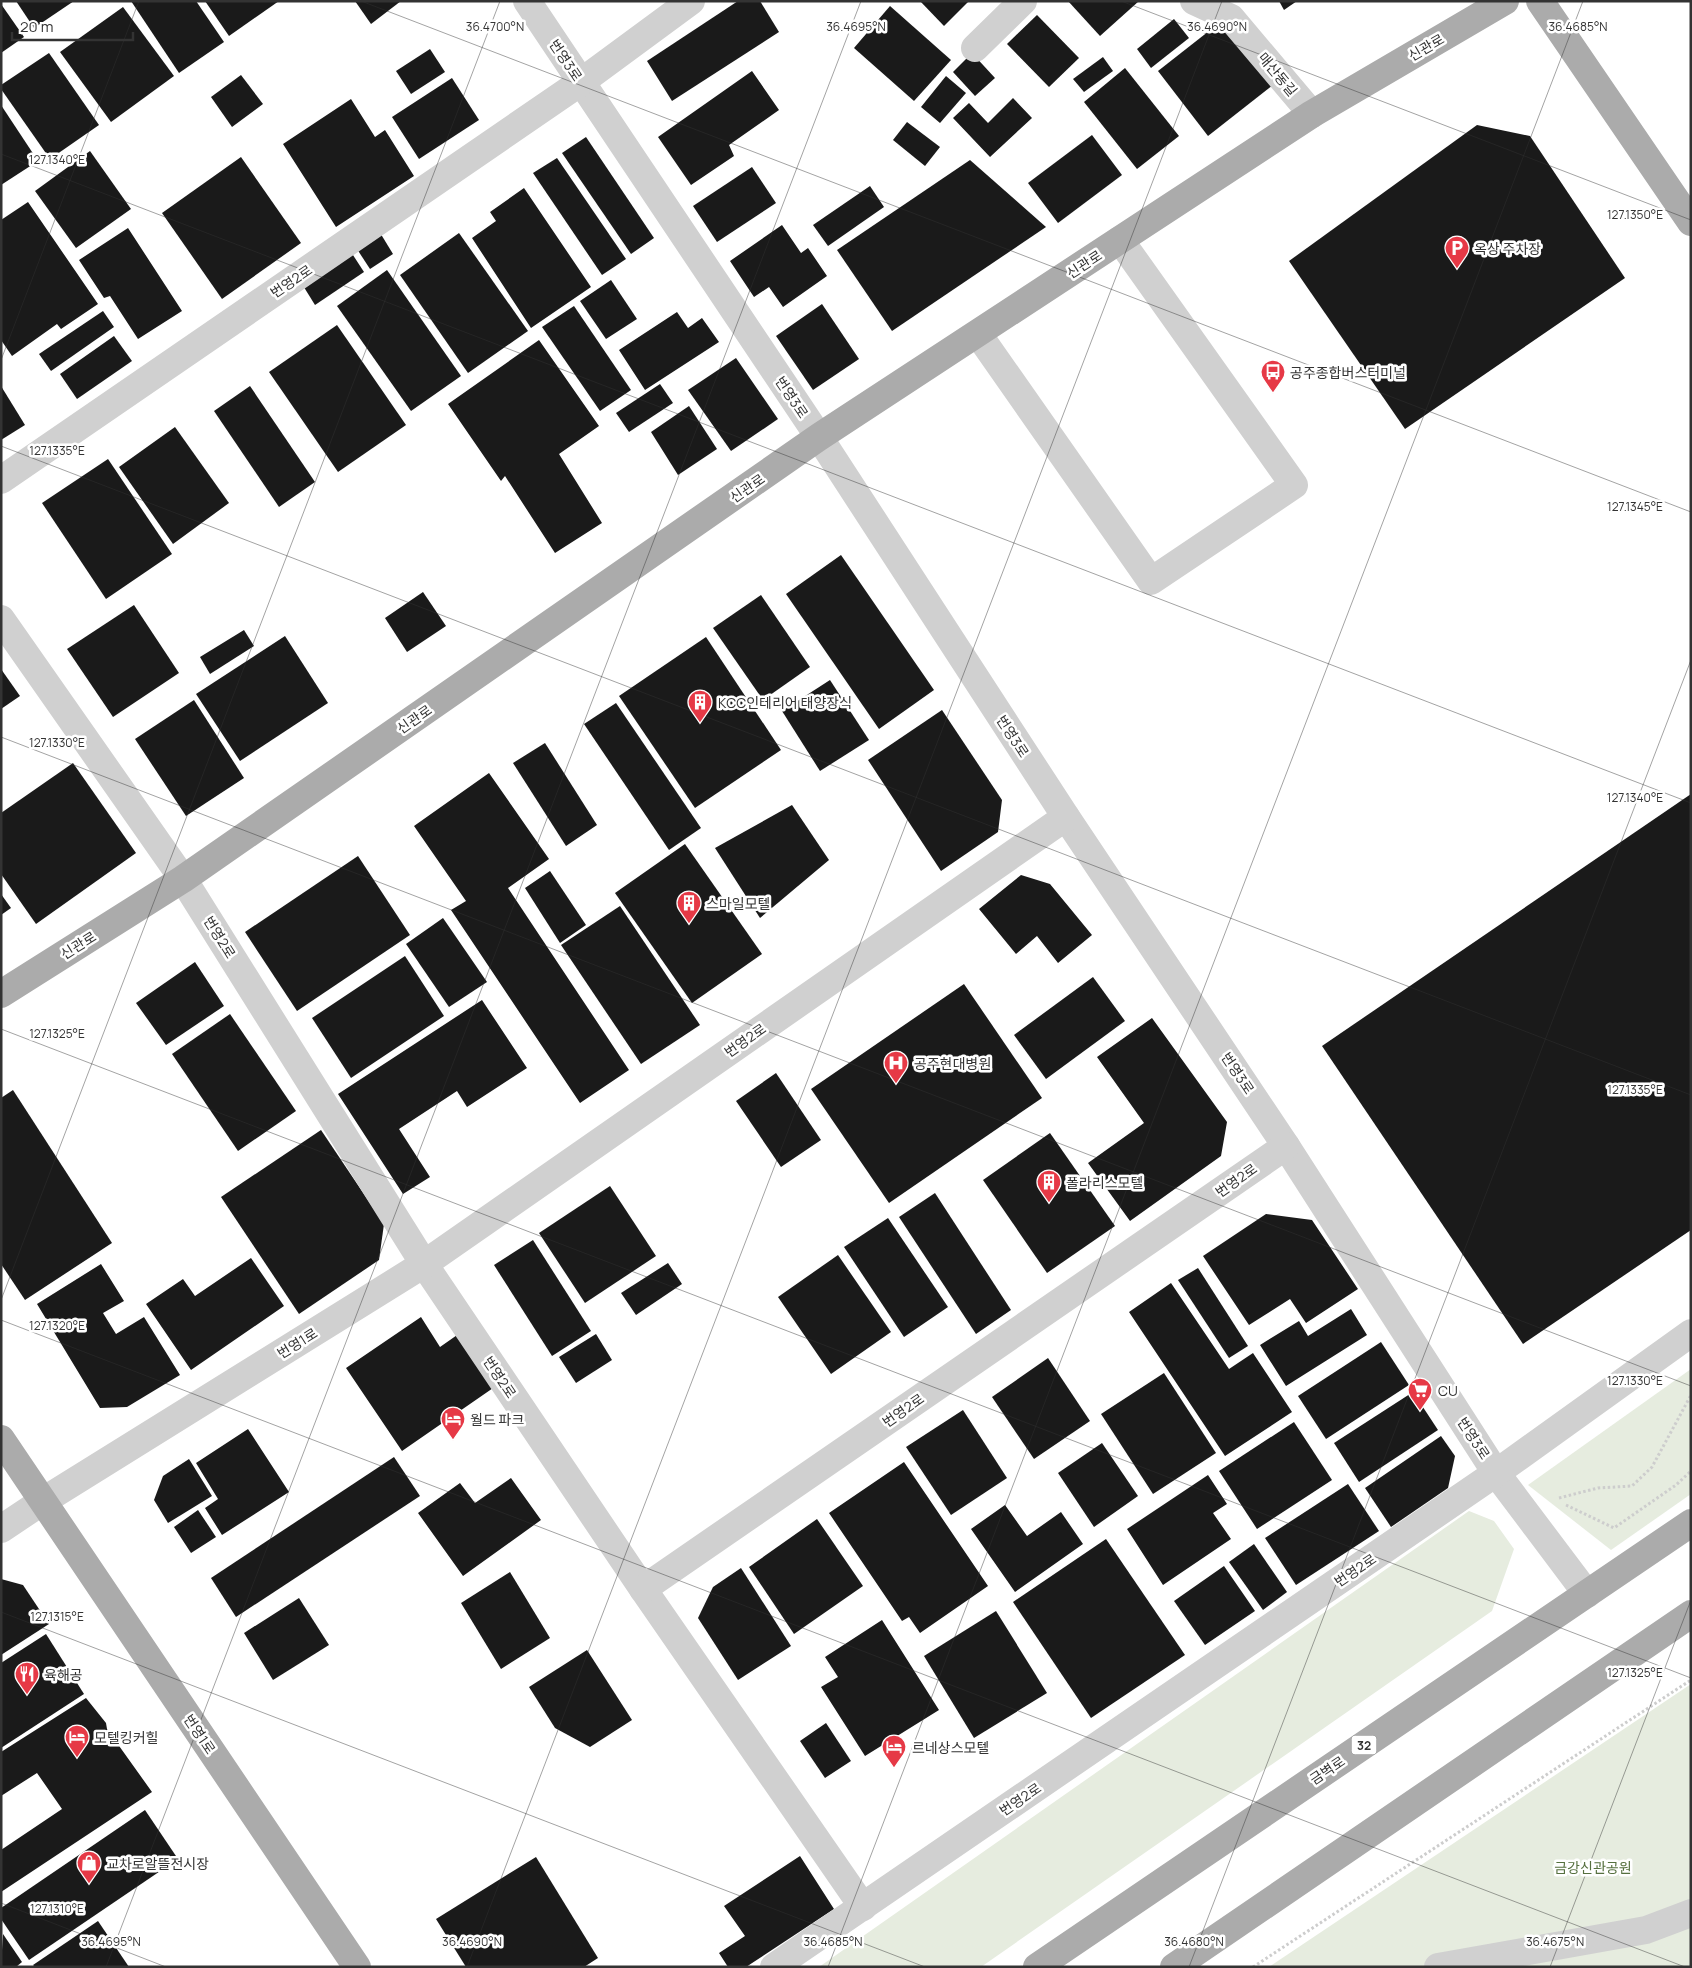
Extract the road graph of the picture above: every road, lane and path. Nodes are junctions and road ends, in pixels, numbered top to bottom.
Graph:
1 (527, 1) edge
2 (691, 1) edge
3 (1023, 1) edge
4 (1194, 1) edge
5 (1505, 1) edge
6 (1540, 1) edge
7 (975, 48) dead end
8 (581, 82) junction
9 (1312, 114) junction
10 (1691, 222) edge
11 (1120, 240) junction
12 (978, 334) junction
13 (819, 438) junction
14 (1, 480) edge
15 (1, 619) edge
16 (1066, 817) junction
17 (183, 878) junction
18 (1, 994) edge
19 (1286, 1146) junction
20 (424, 1264) junction
21 (1691, 1333) edge
22 (1691, 1395) edge
23 (1, 1438) edge
24 (1691, 1471) edge
25 (1496, 1473) junction
26 (42, 1501) junction
27 (1691, 1523) edge
28 (1, 1529) edge
29 (643, 1589) junction
30 (1587, 1594) junction
31 (1691, 1614) edge
32 (1691, 1680) edge
33 (864, 1907) junction
34 (1691, 1913) edge
35 (357, 1967) edge
36 (774, 1967) edge
37 (1037, 1967) edge
38 (1174, 1967) edge
39 (1253, 1967) edge
40 (1438, 1967) edge

1 - 8 street, 번영3로
2 - 8 street, 번영2로
3 - 7 street
4 - 9 street, 매산동길
5 - 9 main road, 신관로
6 - 10 main road
8 - 13 street, 번영3로
8 - 14 street, 번영2로
9 - 11 main road, 신관로
11 - 12 main road, 신관로
11 - 12 street
12 - 13 main road, 신관로
13 - 16 street, 번영3로
13 - 17 main road, 신관로
15 - 17 street, 번영2로
16 - 19 street, 번영3로
16 - 20 street, 번영2로
17 - 18 main road, 신관로
17 - 20 street, 번영2로
19 - 25 street, 번영3로
19 - 29 street, 번영2로
20 - 26 street, 번영1로
20 - 29 street, 번영2로
21 - 25 street, 번영3로
22 - 24 path
23 - 26 main road, 번영1로
25 - 30 street, 번영3로
25 - 33 street, 번영2로
26 - 28 street
26 - 35 main road, 번영1로
27 - 30 main road, 금벽로 / 32
29 - 33 street, 번영2로
30 - 37 main road, 금벽로 / 32
31 - 38 main road
32 - 39 path
33 - 36 street
34 - 40 street

